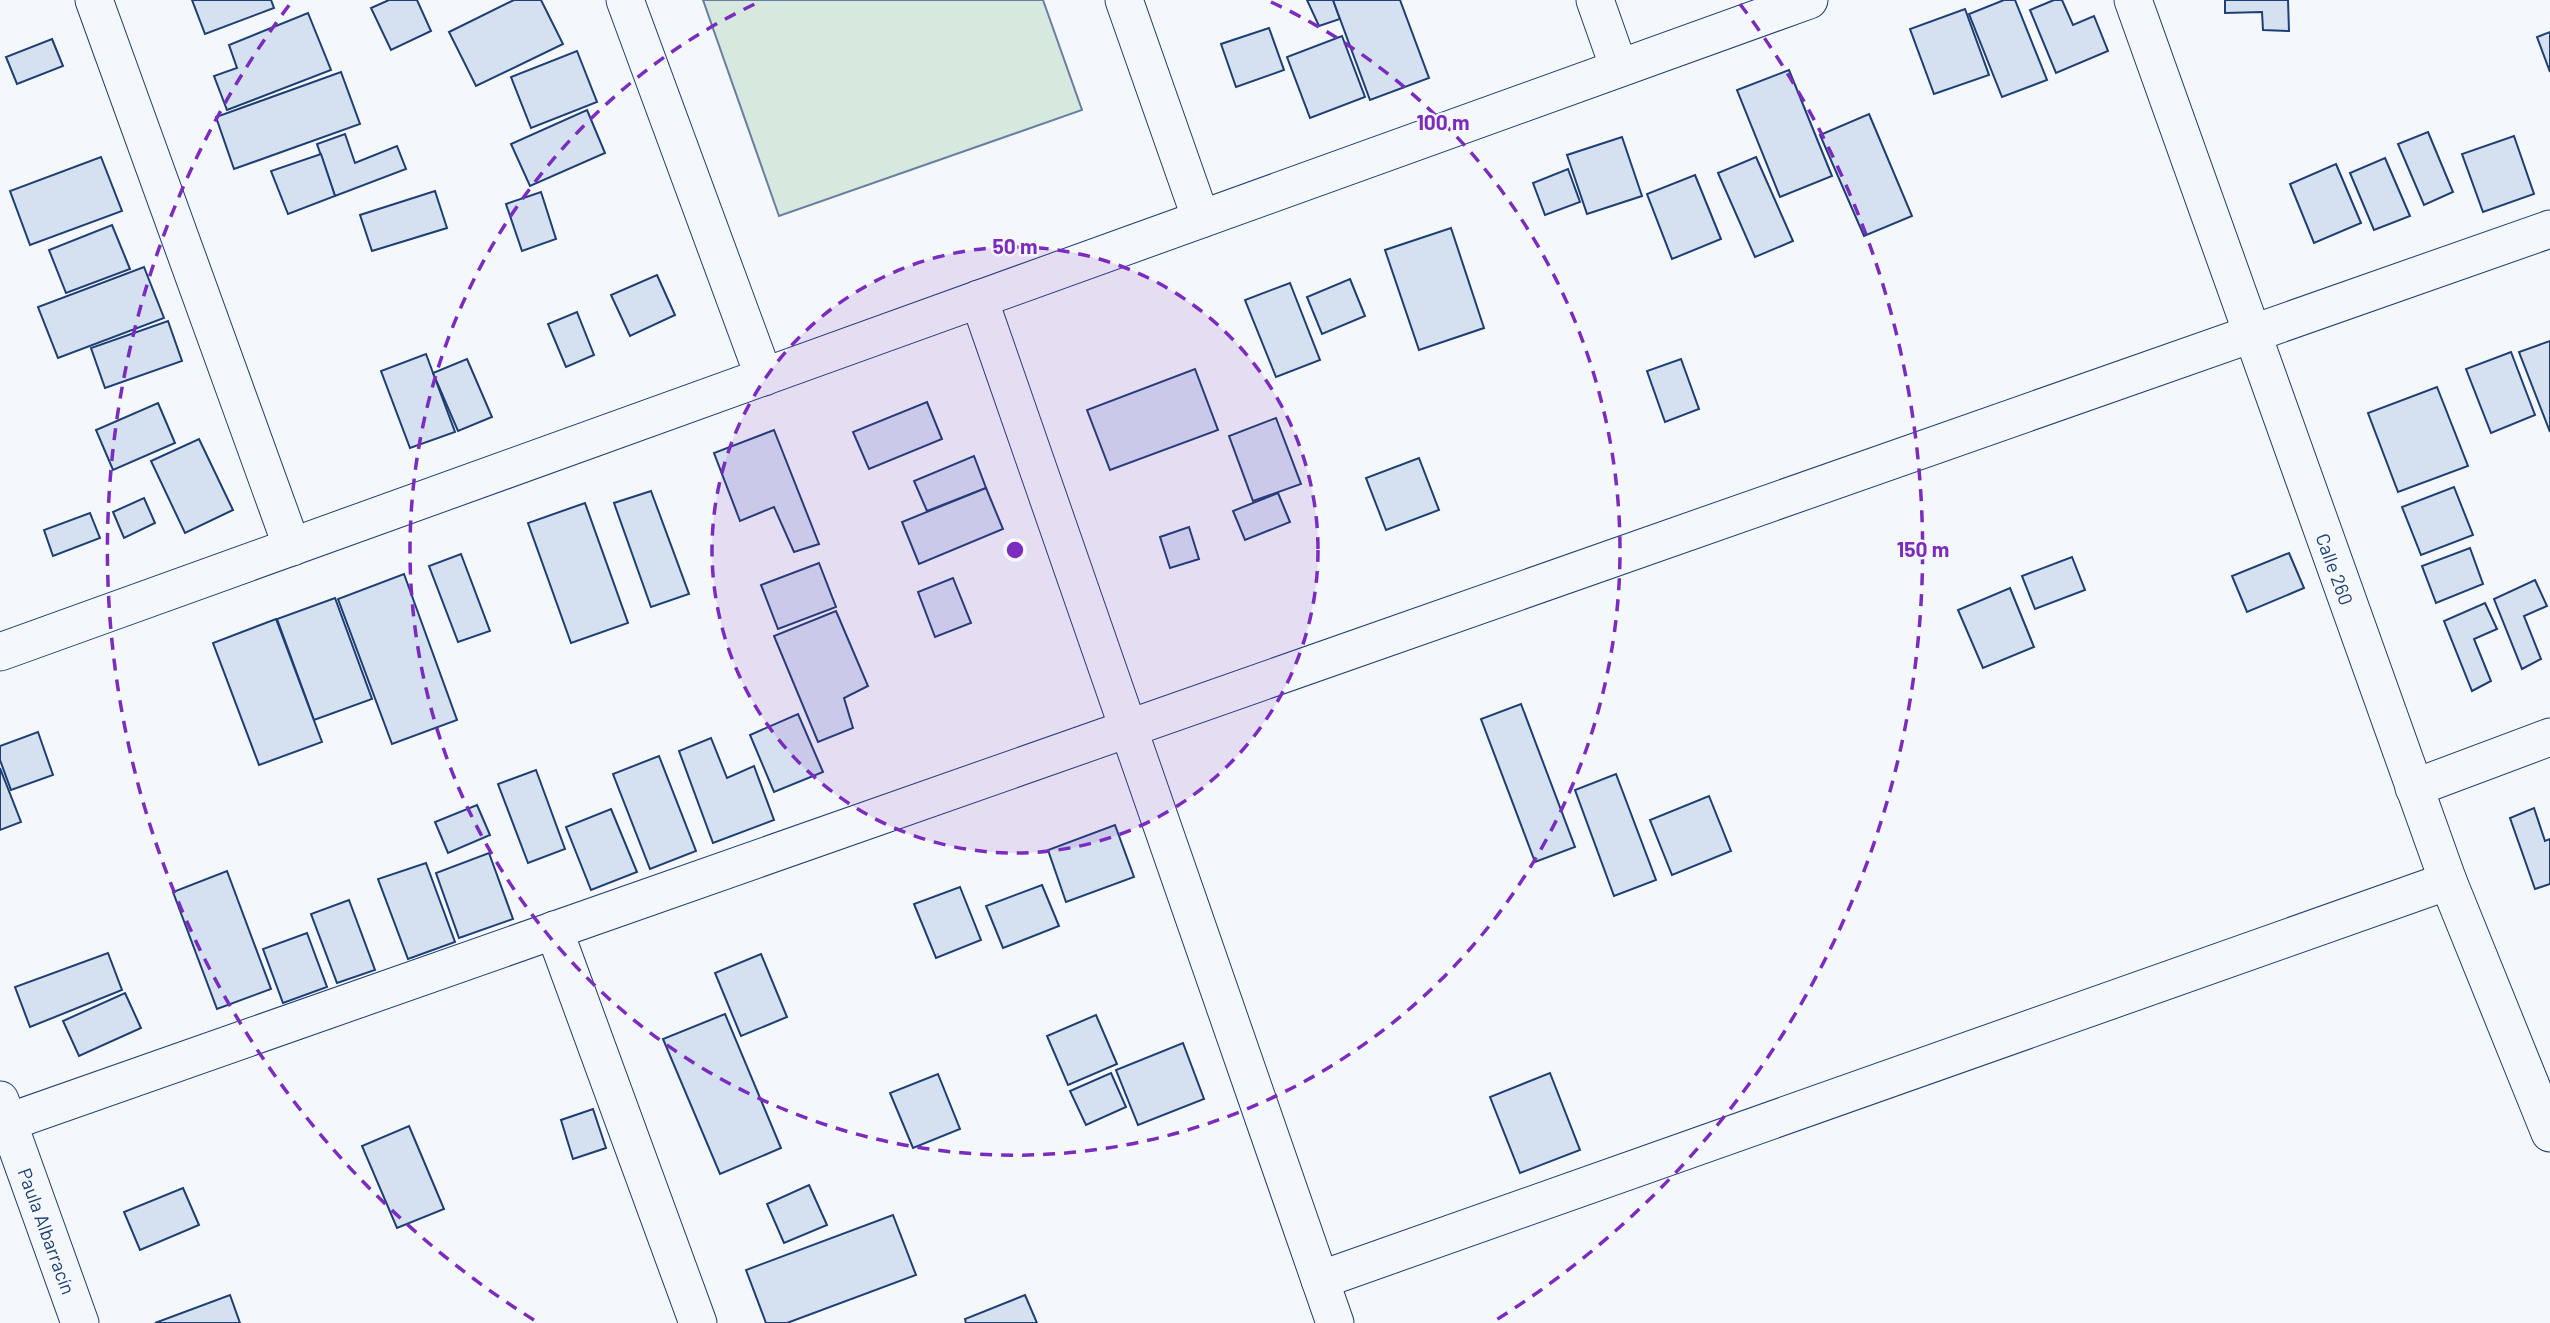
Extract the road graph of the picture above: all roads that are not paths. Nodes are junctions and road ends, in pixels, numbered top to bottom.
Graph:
1 (94, 0) edge
2 (625, 0) edge
3 (1124, 0) edge
4 (1595, 0) edge
5 (1809, 0) edge
6 (2133, 0) edge
7 (1619, 68) junction
8 (1201, 219) junction
9 (2550, 229) edge
10 (979, 299) junction
11 (2250, 334) junction
12 (764, 377) junction
13 (292, 547) junction
14 (0, 652) edge
15 (1128, 729) junction
16 (2550, 737) edge
17 (2414, 788) junction
18 (2448, 881) junction
19 (554, 930) junction
20 (3, 1116) edge
21 (2550, 1133) edge
22 (1320, 1280) junction
23 (80, 1323) edge
24 (698, 1323) edge
25 (1335, 1323) edge

1 - 13 street
2 - 12 street
3 - 8 street
4 - 7 street
5 - 7 street
6 - 11 street, Calle 260
7 - 8 street
8 - 10 street
9 - 11 street
10 - 12 street
10 - 15 street
11 - 15 street
11 - 17 street, Calle 260
12 - 13 street
13 - 14 street
15 - 19 street
15 - 22 street
16 - 17 street
17 - 18 street, Calle 260
18 - 21 street, Calle 260
18 - 22 street
19 - 20 street
19 - 24 street
20 - 23 street, Paula Albarracín
22 - 25 street

